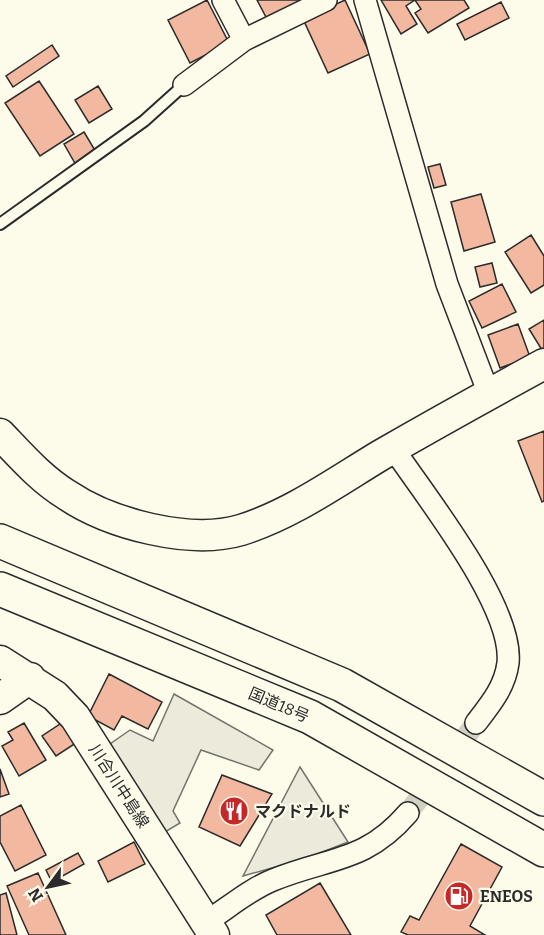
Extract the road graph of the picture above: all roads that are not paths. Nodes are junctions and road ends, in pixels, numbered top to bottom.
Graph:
1 (223, 0) edge
2 (326, 0) edge
3 (365, 0) edge
4 (244, 40) junction
5 (184, 85) joint
6 (0, 224) edge
7 (544, 364) edge
8 (489, 394) junction
9 (0, 434) edge
10 (393, 448) junction
11 (0, 542) edge
12 (0, 589) edge
13 (0, 661) edge
14 (30, 678) junction
15 (0, 699) edge
16 (476, 723) tunnel mouth
17 (544, 799) edge
18 (408, 813) tunnel mouth
19 (544, 850) edge
20 (210, 928) edge

1 - 4 street
2 - 4 street
3 - 8 street
4 - 5 street
5 - 6 lane
7 - 8 street
8 - 10 street
9 - 10 street
10 - 16 street
11 - 17 highway
12 - 19 highway, 国道18号
13 - 14 street, 川合川中島線
14 - 15 street
14 - 20 street, 川合川中島線
18 - 20 street

